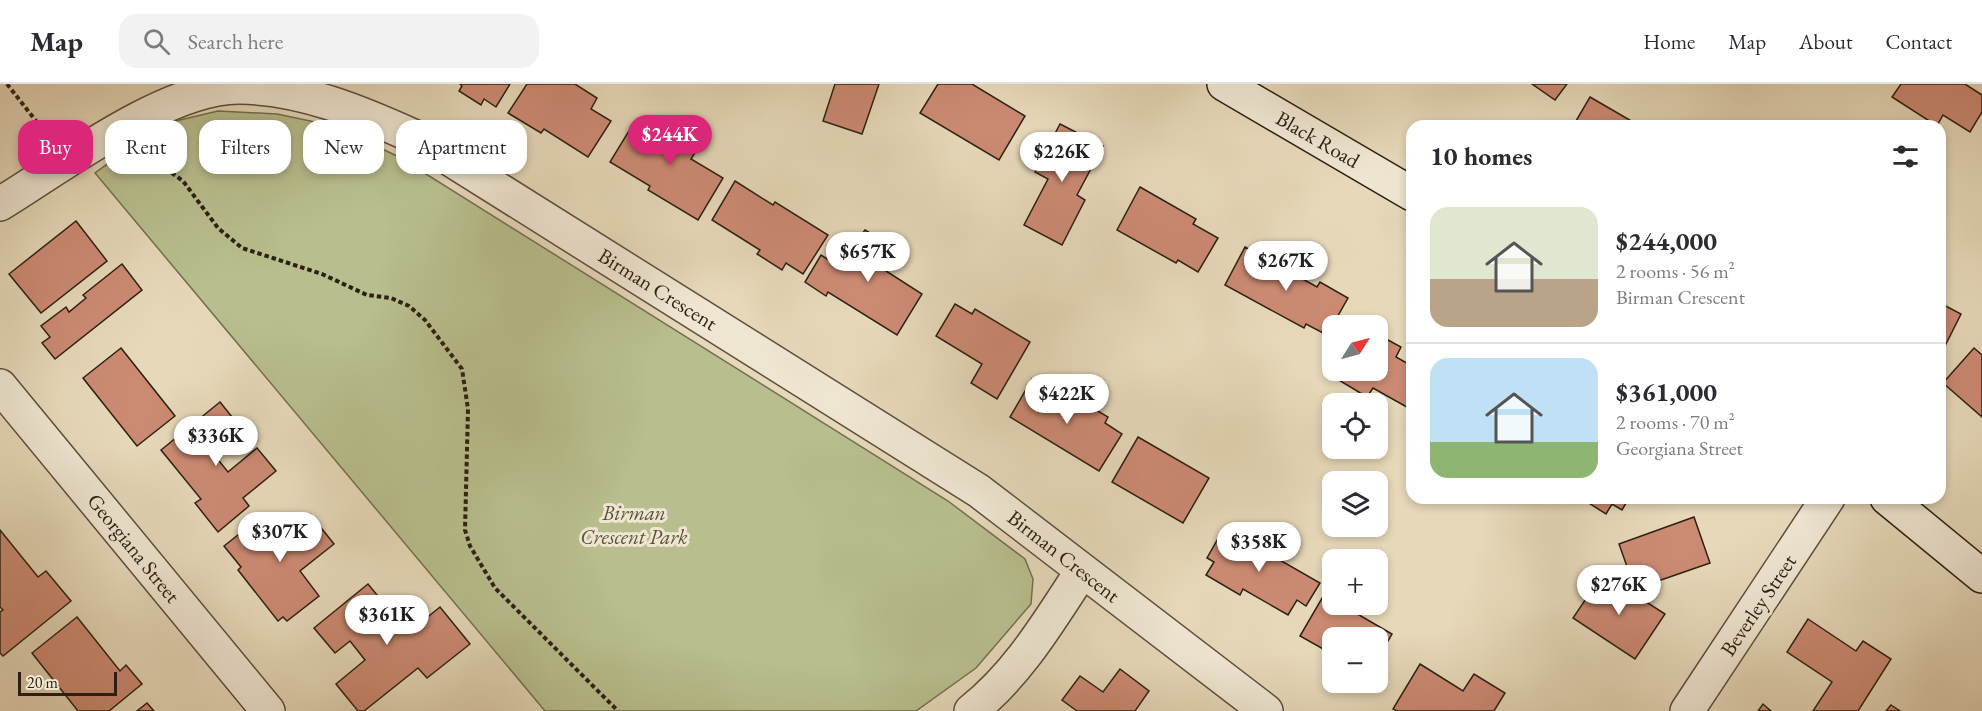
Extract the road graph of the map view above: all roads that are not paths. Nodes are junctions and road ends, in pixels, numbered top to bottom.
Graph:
1 (1224, 84) edge
2 (1406, 190) edge
3 (0, 204) edge
4 (0, 386) edge
5 (1824, 504) edge
6 (1894, 504) edge
7 (1082, 571) junction
8 (1982, 576) edge
9 (268, 711) edge
10 (971, 711) edge
11 (1266, 711) edge
12 (1687, 711) edge

1 - 2 street, Black Road
3 - 7 street, Birman Crescent
4 - 9 street, Georgiana Street
5 - 12 street, Beverley Street
6 - 8 street
7 - 10 street
7 - 11 street, Birman Crescent

